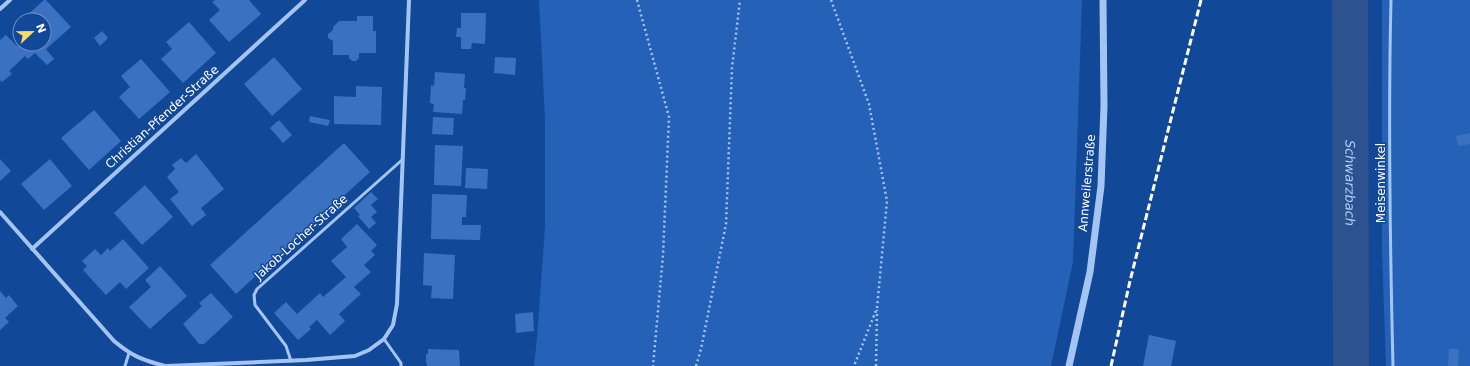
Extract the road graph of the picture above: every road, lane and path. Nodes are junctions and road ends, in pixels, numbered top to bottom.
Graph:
1 (10, 0) edge
2 (305, 0) edge
3 (409, 0) edge
4 (636, 0) edge
5 (740, 0) edge
6 (831, 0) edge
7 (1104, 0) edge
8 (1390, 0) edge
9 (0, 9) edge
10 (402, 160) junction
11 (0, 212) edge
12 (32, 249) junction
13 (877, 308) junction
14 (384, 339) junction
15 (129, 354) junction
16 (291, 361) junction
17 (125, 366) edge
18 (166, 366) edge
19 (401, 366) edge
20 (654, 366) edge
21 (696, 366) edge
22 (854, 366) edge
23 (876, 366) edge
24 (1069, 366) edge
25 (1393, 366) edge

1 - 9 street
2 - 12 street, Christian-Pfender-Straße
3 - 10 street
4 - 20 path
5 - 21 path
6 - 13 path
7 - 24 street, Annweilerstraße
8 - 25 lane, Meisenwinkel
10 - 14 street
10 - 16 lane, Jakob-Locher-Straße
11 - 12 street
12 - 15 street
13 - 22 path
13 - 23 path
14 - 16 street
14 - 19 lane
15 - 17 lane
15 - 18 street
16 - 18 street

